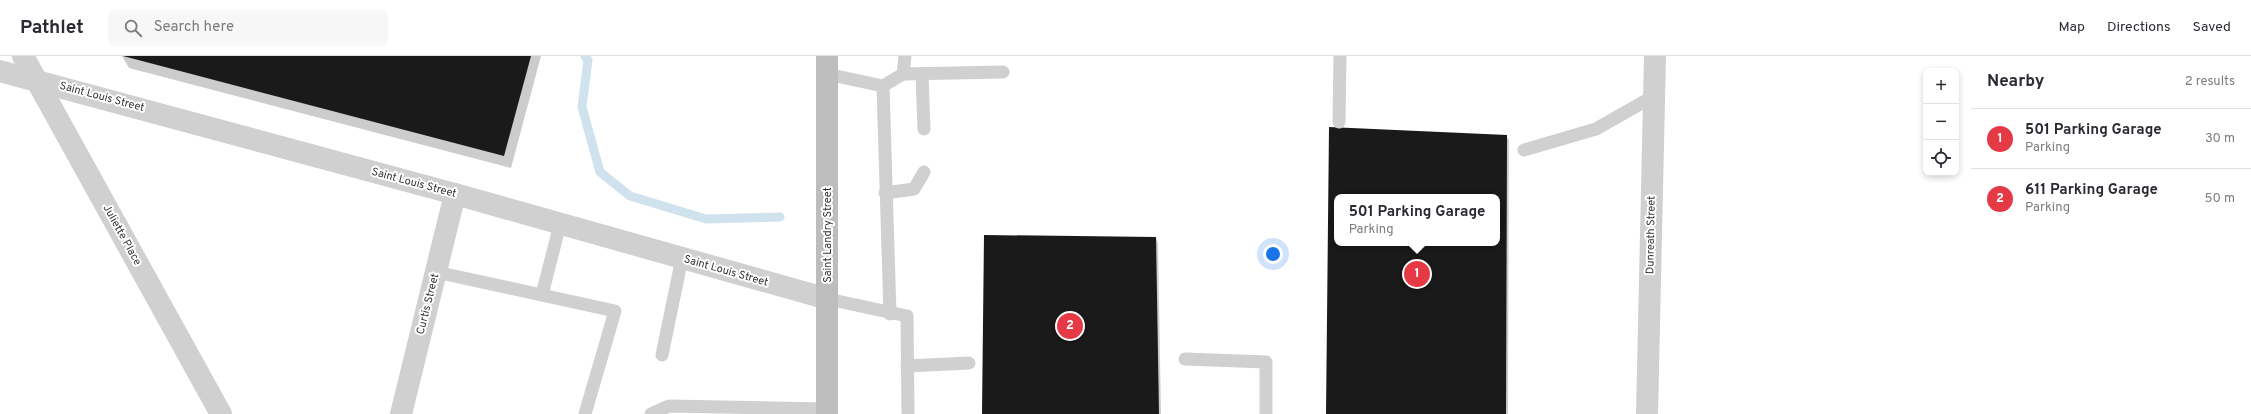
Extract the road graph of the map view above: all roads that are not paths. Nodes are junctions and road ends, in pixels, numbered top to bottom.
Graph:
1 (23, 56) edge
2 (905, 56) edge
3 (1340, 56) edge
4 (1655, 56) edge
5 (827, 65) edge
6 (0, 71) edge
7 (1003, 72) dead end
8 (902, 74) junction
9 (922, 74) junction
10 (37, 80) junction
11 (882, 86) junction
12 (1654, 96) junction
13 (1339, 122) dead end
14 (924, 129) dead end
15 (1524, 150) dead end
16 (924, 172) dead end
17 (885, 193) junction
18 (455, 194) junction
19 (560, 224) junction
20 (682, 258) junction
21 (436, 272) junction
22 (542, 296) junction
23 (828, 299) junction
24 (890, 314) junction
25 (662, 355) dead end
26 (1185, 359) dead end
27 (969, 363) dead end
28 (908, 366) junction
29 (827, 412) edge
30 (221, 414) edge
31 (401, 414) edge
32 (585, 414) edge
33 (652, 414) edge
34 (908, 414) edge
35 (1266, 414) edge
36 (1647, 414) edge

1 - 10 street, Juliette Place
2 - 8 lane
3 - 13 lane
4 - 12 street, Dunreath Street
5 - 11 lane
5 - 23 street, Saint Landry Street
6 - 10 street, Saint Louis Street
7 - 9 lane
8 - 9 lane
8 - 11 lane
9 - 14 lane
10 - 18 street, Saint Louis Street
10 - 30 street, Juliette Place
11 - 17 lane
12 - 15 lane
12 - 36 street, Dunreath Street
16 - 17 lane
17 - 24 lane
18 - 19 street, Saint Louis Street
18 - 21 street, Curtis Street
19 - 20 street, Saint Louis Street
19 - 22 lane
20 - 23 street, Saint Louis Street
20 - 25 lane
21 - 22 lane
21 - 31 street, Curtis Street
22 - 32 lane
23 - 24 lane
23 - 29 street, Saint Landry Street
24 - 28 lane
26 - 35 lane
27 - 28 lane
28 - 34 lane
29 - 33 lane

